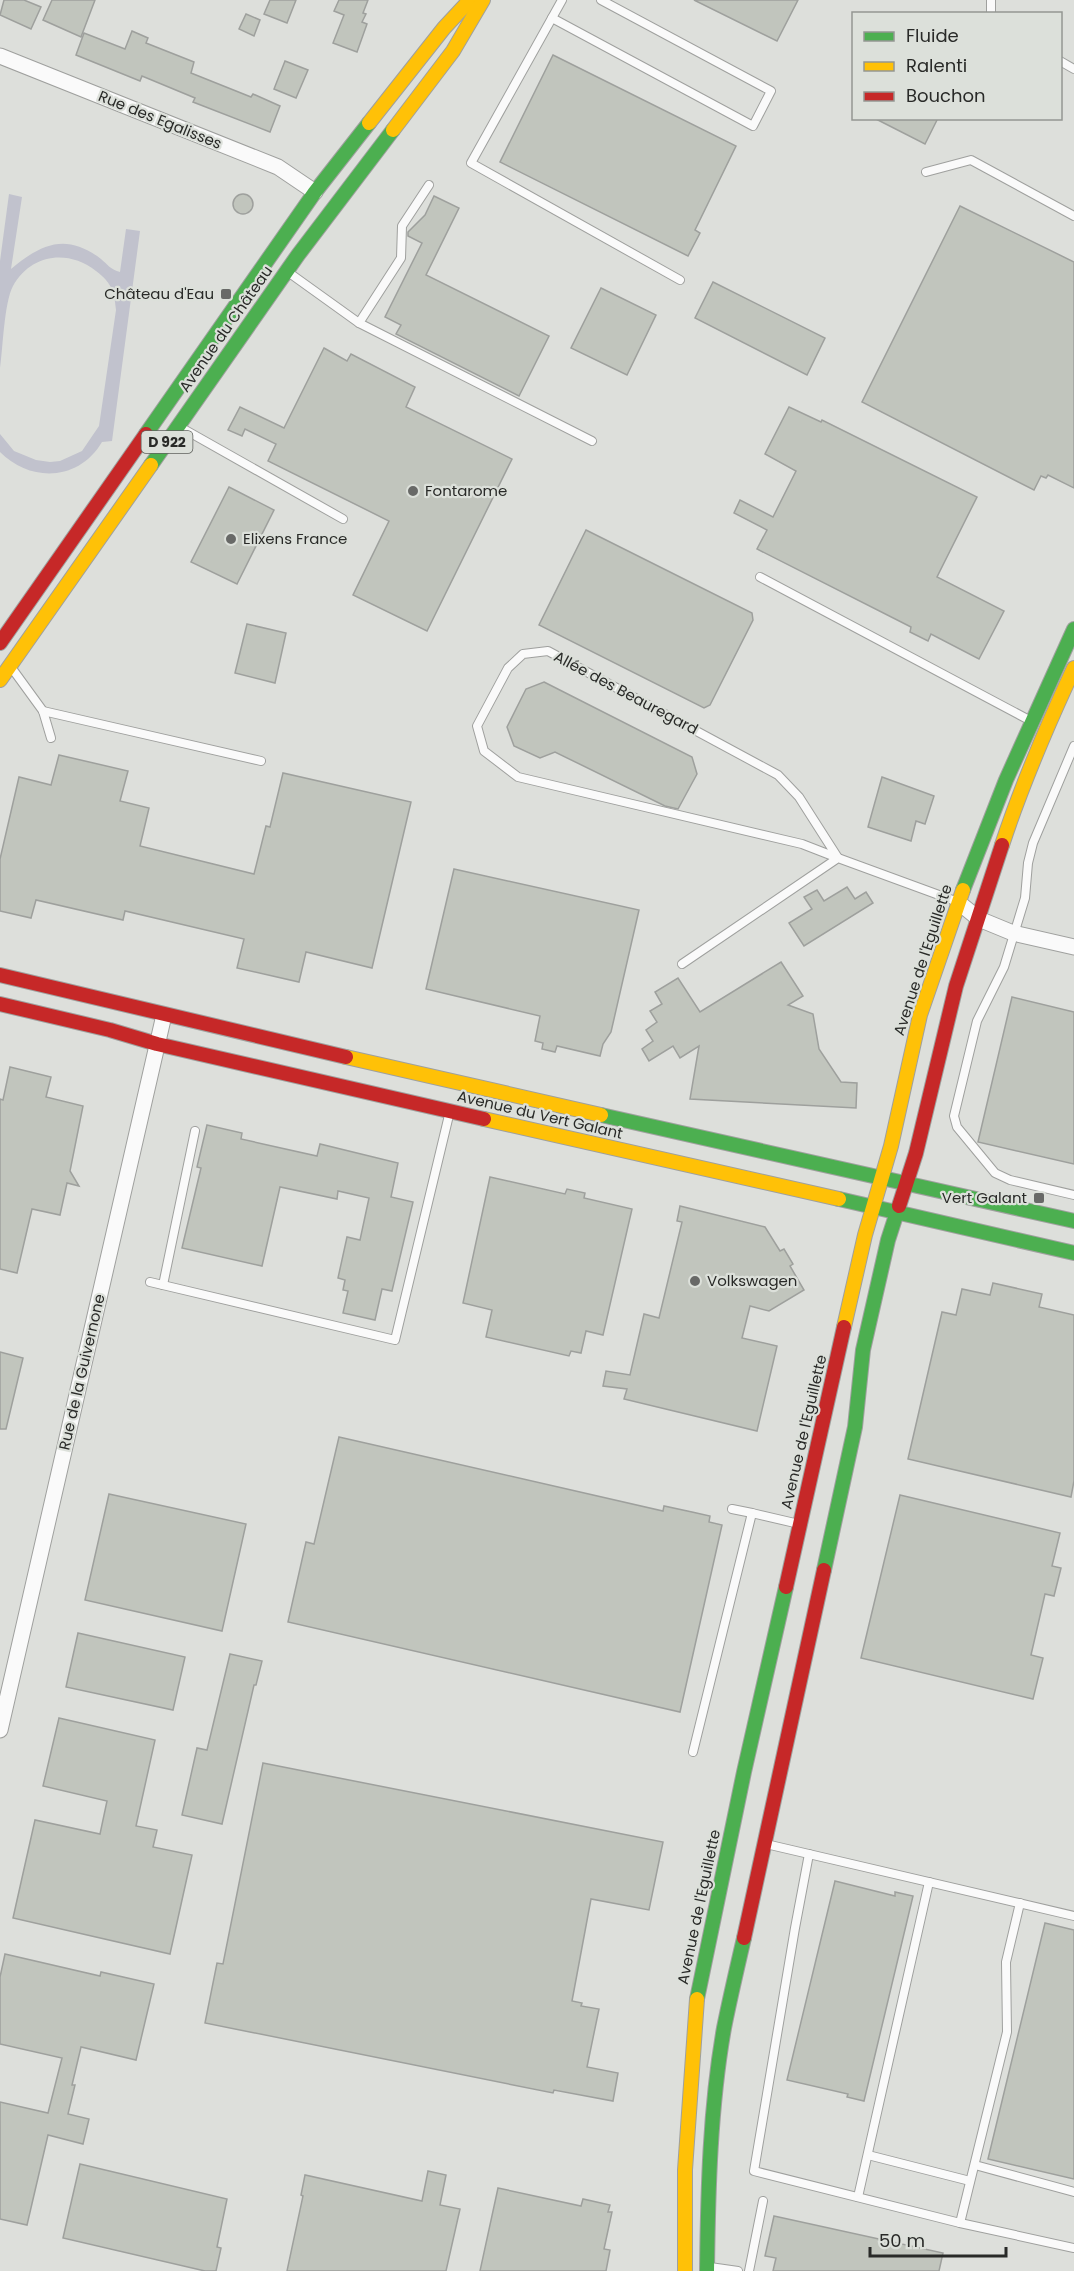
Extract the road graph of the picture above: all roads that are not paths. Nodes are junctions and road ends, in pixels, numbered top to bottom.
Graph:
1 (470, 0) edge
2 (483, 0) edge
3 (562, 0) edge
4 (601, 0) edge
5 (552, 18) junction
6 (0, 56) edge
7 (926, 172) dead end
8 (429, 185) dead end
9 (315, 192) junction
10 (334, 205) junction
11 (1074, 216) edge
12 (287, 271) junction
13 (680, 280) dead end
14 (358, 323) junction
15 (178, 426) junction
16 (592, 441) dead end
17 (343, 519) dead end
18 (760, 577) dead end
19 (1074, 629) edge
20 (0, 643) edge
21 (10, 665) junction
22 (1074, 668) edge
23 (0, 680) edge
24 (43, 711) junction
25 (1032, 722) junction
26 (51, 738) dead end
27 (1074, 746) edge
28 (261, 760) dead end
29 (838, 858) junction
30 (958, 902) junction
31 (979, 918) junction
32 (1013, 933) junction
33 (1074, 947) edge
34 (682, 964) dead end
35 (0, 975) edge
36 (0, 1004) edge
37 (164, 1015) junction
38 (157, 1044) junction
39 (450, 1111) junction
40 (195, 1131) dead end
41 (882, 1179) junction
42 (907, 1185) junction
43 (1074, 1195) edge
44 (872, 1209) junction
45 (896, 1214) junction
46 (1074, 1221) edge
47 (1074, 1253) edge
48 (150, 1282) dead end
49 (163, 1285) junction
50 (732, 1509) dead end
51 (752, 1513) junction
52 (800, 1524) junction
53 (0, 1730) edge
54 (693, 1752) dead end
55 (764, 1844) junction
56 (809, 1854) junction
57 (929, 1882) junction
58 (1020, 1903) junction
59 (1074, 1916) edge
60 (868, 2155) junction
61 (975, 2164) junction
62 (970, 2181) junction
63 (1074, 2192) edge
64 (858, 2197) junction
65 (763, 2201) dead end
66 (960, 2223) junction
67 (1074, 2248) edge
68 (707, 2269) edge
69 (685, 2271) edge
70 (738, 2271) edge
71 (749, 2271) edge

1 - 9 street, Avenue du Château / D 922
2 - 10 street, Avenue du Château / D 922
3 - 5 lane
4 - 5 lane
5 - 13 lane
6 - 9 street, Rue des Egalisses
7 - 11 lane
8 - 14 lane
9 - 10 street
9 - 20 street, Avenue du Château / D 922
10 - 12 street, Avenue du Château / D 922
12 - 14 lane
12 - 15 street, Avenue du Château / D 922
14 - 16 lane
15 - 17 lane
15 - 21 street, Avenue du Château / D 922
18 - 25 lane
19 - 25 street, Avenue de l'Eguillette
21 - 23 street, Avenue du Château / D 922
21 - 24 lane
22 - 31 street
24 - 26 lane
24 - 28 lane
25 - 30 street, Avenue de l'Eguillette
27 - 32 lane
29 - 29 lane, Allée des Beauregard
29 - 30 lane, Allée des Beauregard
29 - 34 lane
30 - 31 street
30 - 41 street, Avenue de l'Eguillette
31 - 32 street
31 - 42 street
32 - 33 street
32 - 43 lane
35 - 37 street, Avenue du Vert Galant
36 - 38 street, Avenue du Vert Galant
37 - 38 street, Rue de la Guivernone
37 - 41 street, Avenue du Vert Galant
38 - 39 street, Avenue du Vert Galant
38 - 53 street, Rue de la Guivernone
39 - 44 street, Avenue du Vert Galant
39 - 49 lane
40 - 49 lane
41 - 42 street, Avenue du Vert Galant
41 - 44 street, Avenue de l'Eguillette
42 - 45 street
42 - 46 street, Avenue du Vert Galant
44 - 45 street, Avenue du Vert Galant
44 - 52 street, Avenue de l'Eguillette
45 - 47 street, Avenue du Vert Galant
45 - 55 street
48 - 49 lane
50 - 51 lane
51 - 52 lane
51 - 54 lane
52 - 69 street, Avenue de l'Eguillette
55 - 56 lane
55 - 68 street
56 - 57 lane
56 - 64 lane
57 - 58 lane
57 - 60 lane
58 - 59 lane
58 - 61 lane
60 - 62 lane
60 - 64 lane
61 - 62 lane
61 - 63 lane
62 - 66 lane
64 - 66 lane
65 - 71 lane
66 - 67 lane
68 - 70 lane

